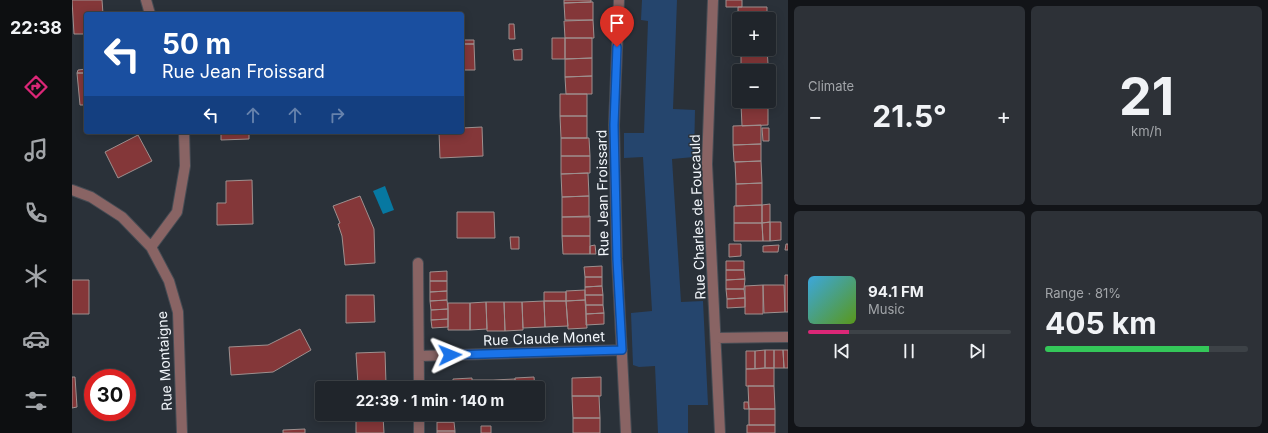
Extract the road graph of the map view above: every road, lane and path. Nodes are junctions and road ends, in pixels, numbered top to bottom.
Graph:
1 (146, 0) edge
2 (619, 0) edge
3 (713, 0) edge
4 (149, 12) edge
5 (184, 134) edge
6 (72, 190) edge
7 (151, 247) junction
8 (418, 263) dead end
9 (788, 337) edge
10 (716, 338) junction
11 (622, 350) junction
12 (419, 356) junction
13 (419, 381) edge
14 (419, 421) edge
15 (182, 433) edge
16 (419, 433) edge
17 (626, 433) edge
18 (720, 433) edge

1 - 4 street
2 - 11 street, Rue Jean Froissard
3 - 10 street, Rue Charles de Foucauld
5 - 7 street
6 - 7 street, Rue Montaigne
7 - 15 street, Rue Montaigne
8 - 12 street
9 - 10 street
10 - 18 street, Rue Charles de Foucauld
11 - 12 street, Rue Claude Monet
11 - 17 street, Rue Jean Froissard
12 - 13 street
14 - 16 street

